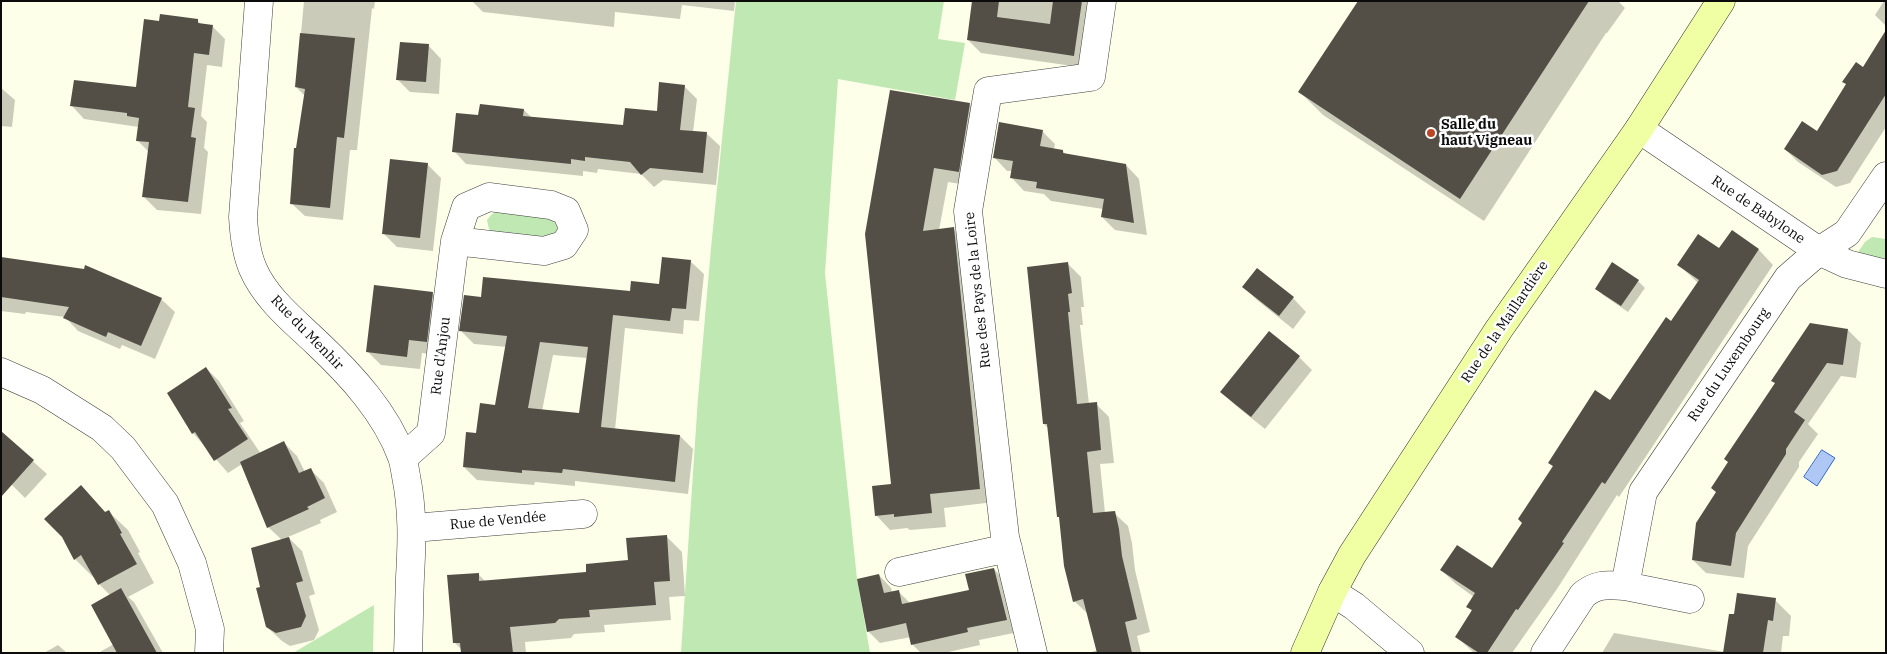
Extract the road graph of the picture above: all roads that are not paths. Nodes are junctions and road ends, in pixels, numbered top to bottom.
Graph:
1 (259, 1) edge
2 (1102, 1) edge
3 (1721, 1) edge
4 (1639, 129) junction
5 (1886, 176) edge
6 (456, 241) dead end
7 (1819, 251) junction
8 (1886, 274) edge
9 (1, 372) edge
10 (402, 458) junction
11 (583, 514) dead end
12 (413, 528) junction
13 (1008, 548) junction
14 (899, 572) dead end
15 (1625, 586) junction
16 (1332, 592) junction
17 (1690, 600) dead end
18 (209, 653) edge
19 (408, 653) edge
20 (1033, 653) edge
21 (1305, 653) edge
22 (1410, 653) edge
23 (1545, 653) edge

1 - 10 street, Rue du Menhir
2 - 13 street, Rue des Pays de la Loire
3 - 4 street, Rue de la Maillardière
4 - 7 street, Rue de Babylone
4 - 16 street, Rue de la Maillardière
5 - 7 street, Rue du Luxembourg
6 - 10 street, Rue d'Anjou
7 - 8 street, Rue de Babylone
7 - 15 street, Rue du Luxembourg
9 - 18 street
10 - 12 street, Rue du Menhir
11 - 12 street, Rue de Vendée
12 - 19 street, Rue du Menhir
13 - 14 street
13 - 20 street, Rue des Pays de la Loire
15 - 17 street
15 - 23 street
16 - 21 street, Rue de la Maillardière
16 - 22 street

